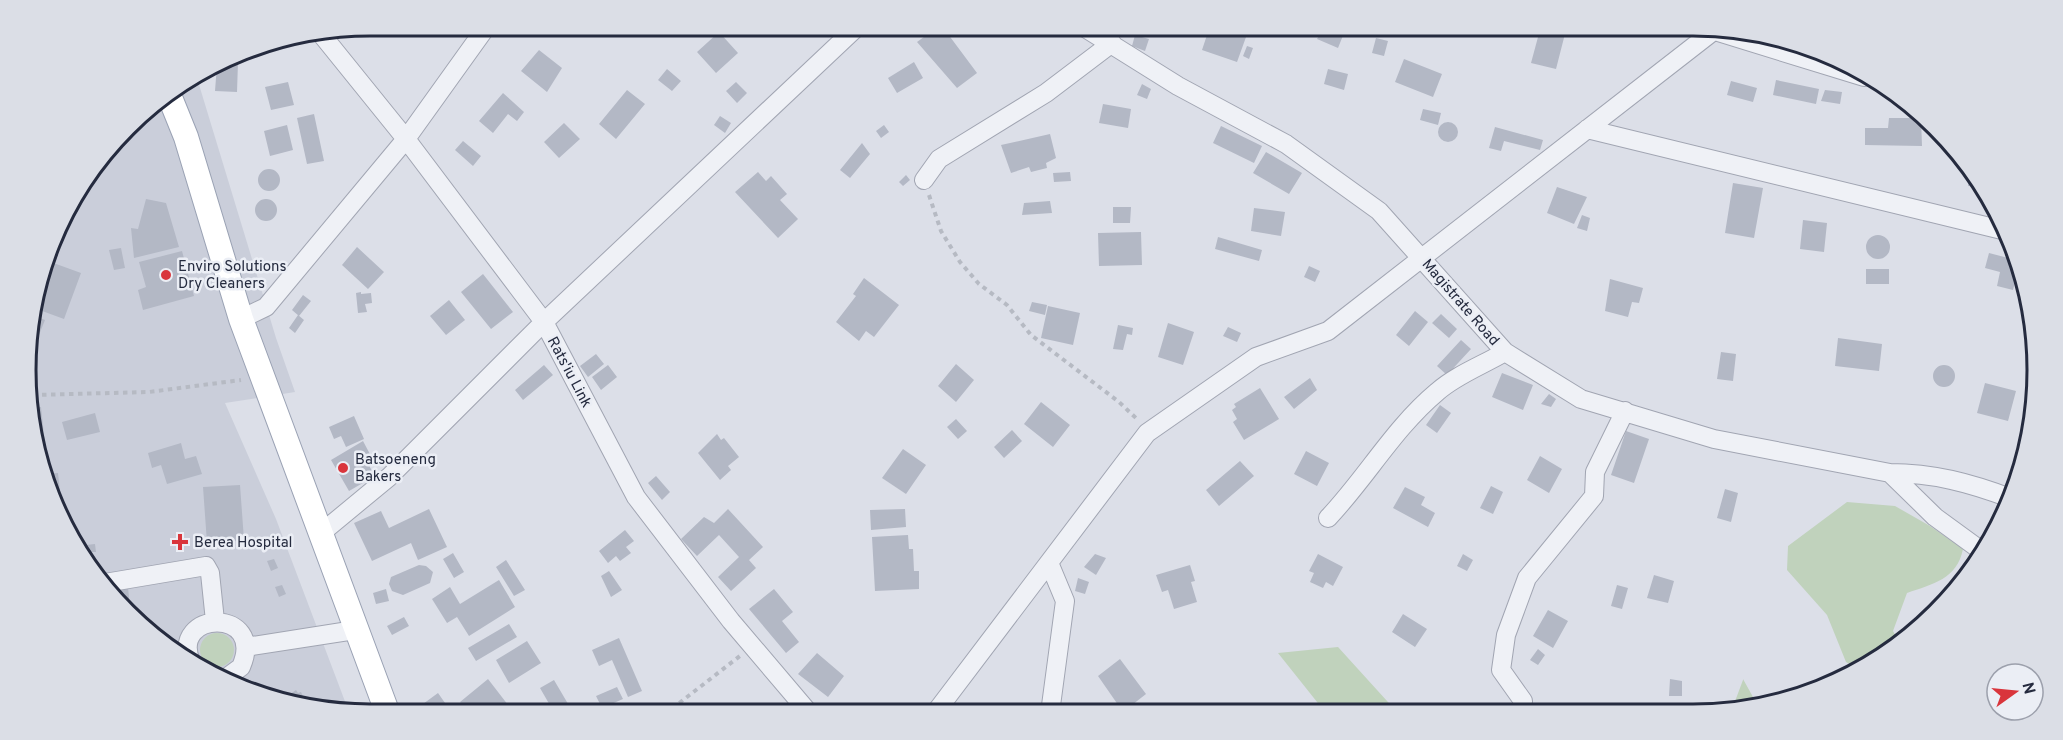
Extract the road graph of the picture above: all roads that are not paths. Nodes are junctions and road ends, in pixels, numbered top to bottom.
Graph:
1 (480, 36) edge
2 (847, 36) edge
3 (1100, 36) edge
4 (1700, 36) edge
5 (325, 39) edge
6 (1751, 41) edge
7 (1112, 43) junction
8 (1839, 69) edge
9 (172, 101) edge
10 (1587, 129) junction
11 (406, 140) junction
12 (924, 180) road end
13 (1996, 229) edge
14 (1423, 259) junction
15 (241, 319) junction
16 (544, 322) junction
17 (1505, 352) junction
18 (1625, 411) junction
19 (1890, 473) junction
20 (2003, 495) edge
21 (1328, 518) dead end
22 (320, 534) junction
23 (1976, 547) edge
24 (1050, 565) junction
25 (112, 582) edge
26 (215, 621) junction
27 (355, 630) junction
28 (246, 647) junction
29 (189, 651) edge
30 (231, 674) edge
31 (1522, 701) dead end
32 (384, 704) edge
33 (802, 704) edge
34 (942, 704) edge
35 (1051, 704) edge

1 - 11 street
2 - 16 street
3 - 7 street, Magistrate Road
4 - 10 street
5 - 11 street, Rats'iu Link
6 - 8 street
7 - 12 street
7 - 14 street, Magistrate Road
9 - 15 main road
10 - 13 street
10 - 14 street
11 - 15 street
11 - 16 street, Rats'iu Link
14 - 17 street, Magistrate Road
14 - 24 street
15 - 22 main road
16 - 22 street
16 - 33 street, Rats'iu Link
17 - 18 street, Magistrate Road
17 - 21 street
18 - 19 street, Magistrate Road
18 - 31 street
19 - 20 street, Magistrate Road
19 - 23 street
22 - 27 main road
24 - 34 street
24 - 35 street
25 - 26 street
26 - 28 street
26 - 29 street
27 - 28 street
27 - 32 main road
28 - 30 street

